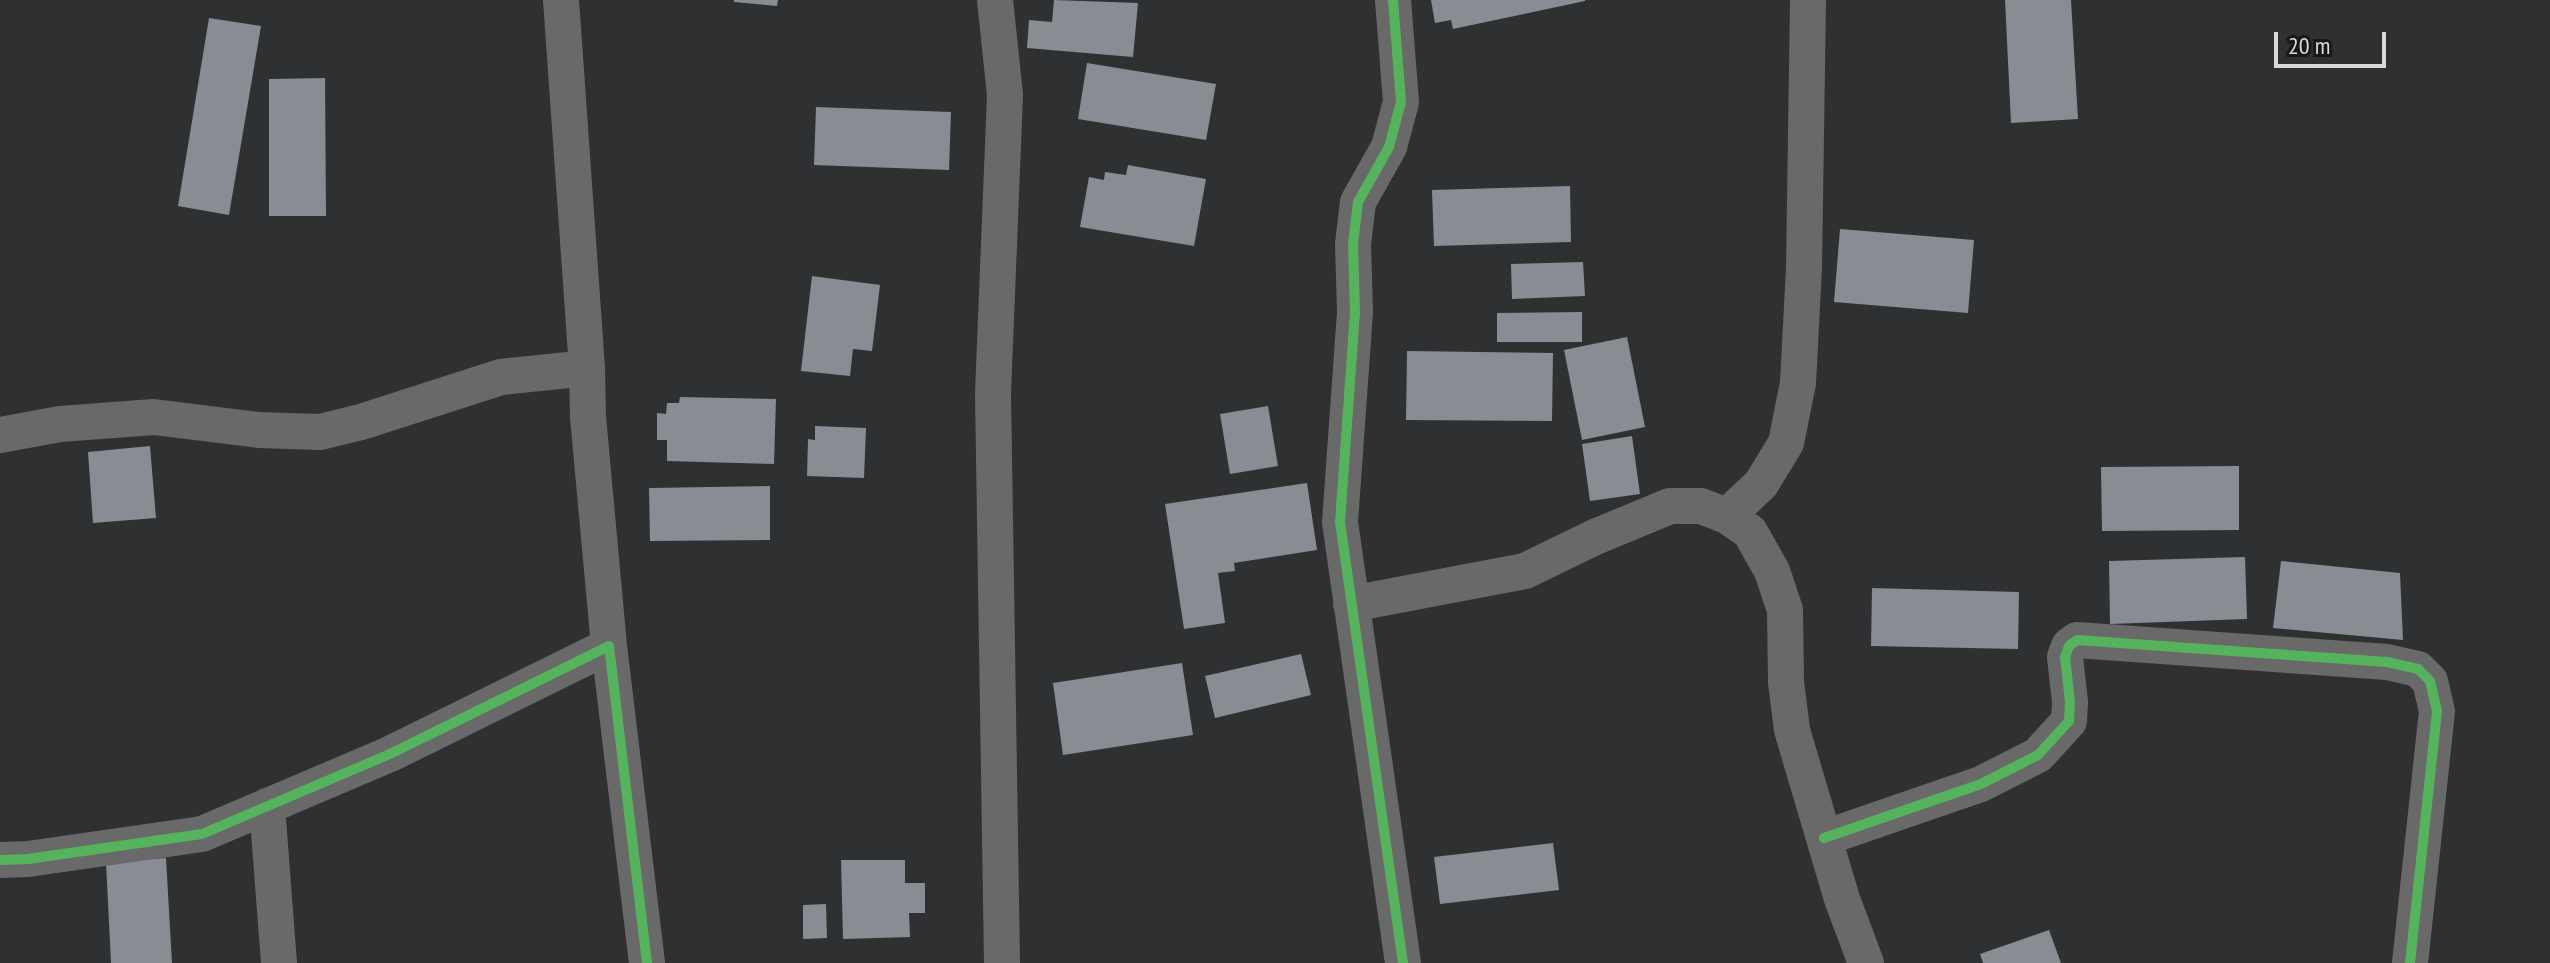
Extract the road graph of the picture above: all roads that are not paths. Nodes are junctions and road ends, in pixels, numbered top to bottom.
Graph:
1 (561, 0) edge
2 (995, 0) edge
3 (1393, 0) edge
4 (1808, 0) edge
5 (587, 368) junction
6 (0, 435) edge
7 (1727, 516) junction
8 (1351, 604) junction
9 (609, 646) junction
10 (267, 806) junction
11 (1824, 838) junction
12 (0, 860) edge
13 (279, 963) edge
14 (647, 963) edge
15 (1002, 963) edge
16 (1403, 963) edge
17 (1866, 963) edge
18 (2410, 963) edge

1 - 5 street
2 - 15 street
3 - 8 street
4 - 7 street
5 - 6 street
5 - 9 street
7 - 8 street
7 - 11 street
8 - 16 street
9 - 10 street
9 - 14 street
10 - 12 street
10 - 13 street
11 - 17 street
11 - 18 street

